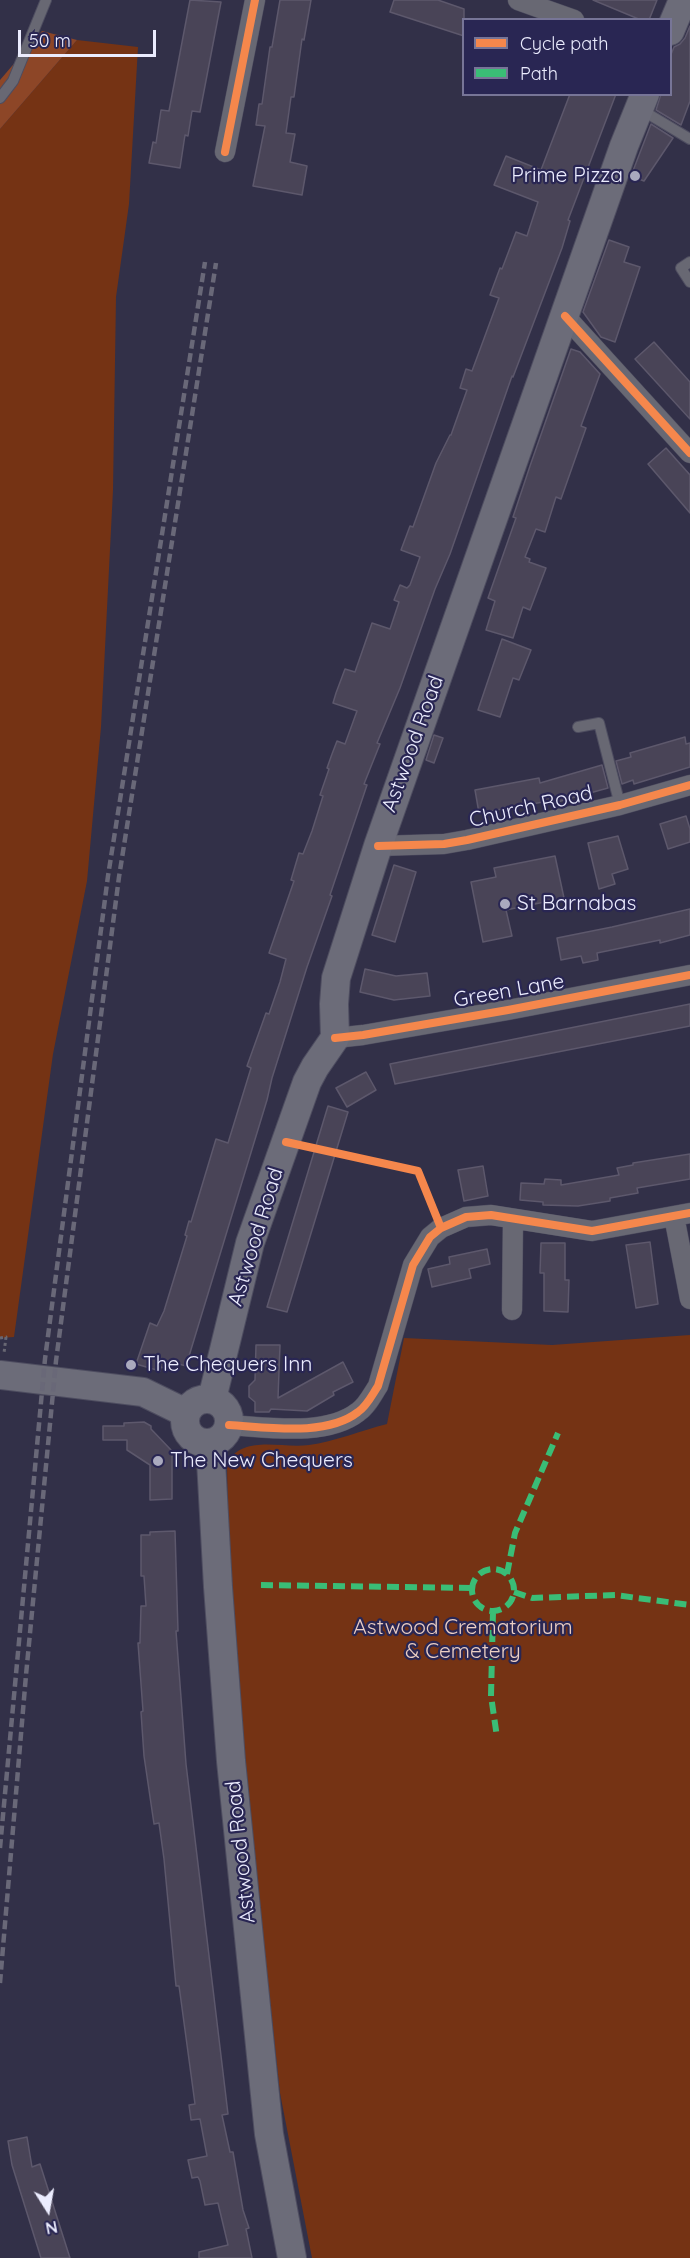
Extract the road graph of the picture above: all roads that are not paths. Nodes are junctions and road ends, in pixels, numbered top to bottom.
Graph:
1 (46, 0) edge
2 (255, 0) edge
3 (518, 0) edge
4 (683, 0) edge
5 (568, 18) edge
6 (672, 26) edge
7 (0, 98) edge
8 (642, 102) edge
9 (690, 139) edge
10 (225, 152) dead end
11 (690, 262) edge
12 (690, 282) edge
13 (565, 316) junction
14 (690, 453) edge
15 (578, 727) dead end
16 (690, 785) edge
17 (620, 805) junction
18 (378, 846) junction
19 (690, 975) edge
20 (335, 1038) junction
21 (682, 1215) edge
22 (513, 1219) junction
23 (690, 1299) edge
24 (512, 1310) dead end
25 (0, 1375) edge
26 (212, 1399) junction
27 (186, 1413) junction
28 (220, 1434) junction
29 (292, 2258) edge

1 - 7 lane
2 - 10 street
3 - 5 street
4 - 6 main road
8 - 9 lane
8 - 13 main road, Astwood Road
11 - 12 lane
13 - 14 street
13 - 18 main road, Astwood Road
15 - 17 lane
16 - 17 street, Church Road
17 - 18 street, Church Road
18 - 20 main road, Astwood Road
19 - 20 street, Green Lane
20 - 26 main road, Astwood Road
21 - 22 street
21 - 23 street
22 - 24 street
22 - 28 street
25 - 27 main road
26 - 27 main road
26 - 28 main road, Astwood Road
27 - 28 main road
28 - 29 main road, Astwood Road

